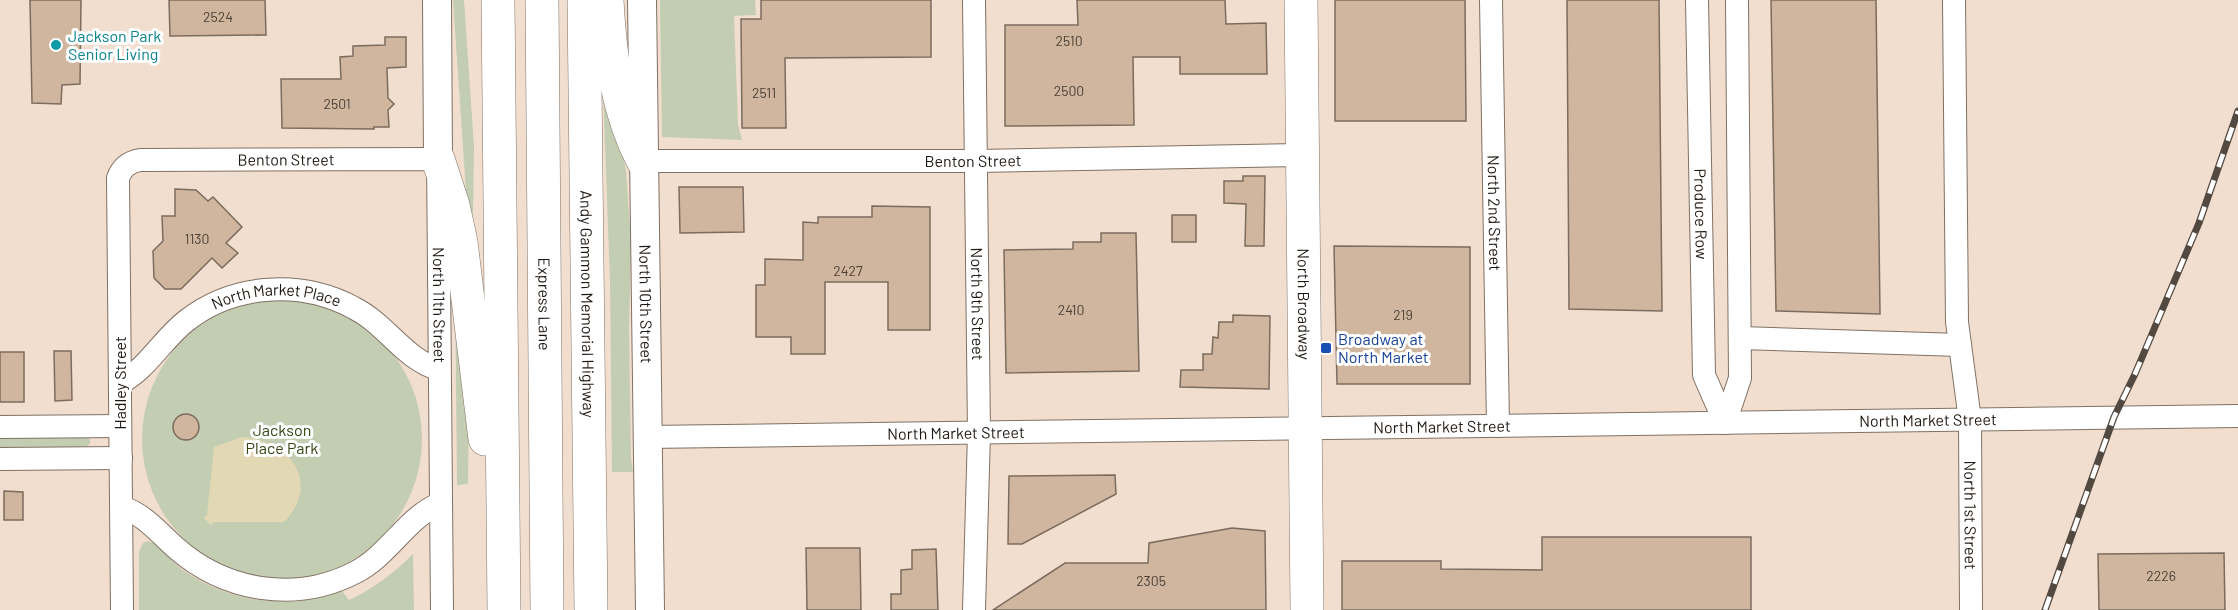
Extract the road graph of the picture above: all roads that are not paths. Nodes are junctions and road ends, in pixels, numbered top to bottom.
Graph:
1 (437, 0) edge
2 (498, 0) edge
3 (542, 0) edge
4 (584, 0) edge
5 (607, 0) edge
6 (642, 0) edge
7 (974, 0) edge
8 (1301, 0) edge
9 (1491, 0) edge
10 (1697, 0) edge
11 (1737, 0) edge
12 (1954, 0) edge
13 (1303, 155) junction
14 (438, 159) junction
15 (132, 161) joint
16 (643, 161) junction
17 (976, 161) junction
18 (1740, 338) junction
19 (1960, 345) junction
20 (438, 369) junction
21 (120, 383) junction
22 (2238, 416) edge
23 (1970, 420) junction
24 (1725, 423) junction
25 (120, 426) junction
26 (1498, 426) junction
27 (0, 427) edge
28 (1306, 429) junction
29 (979, 433) junction
30 (646, 437) junction
31 (121, 458) junction
32 (0, 459) edge
33 (441, 503) junction
34 (122, 507) junction
35 (503, 520) junction
36 (122, 610) edge
37 (442, 610) edge
38 (504, 610) edge
39 (547, 610) edge
40 (591, 610) edge
41 (650, 610) edge
42 (974, 610) edge
43 (1307, 610) edge
44 (1971, 610) edge

1 - 14 street, North 11th Street
2 - 35 main road
3 - 39 main road, Express Lane
4 - 40 main road, Andy Gammon Memorial Highway
5 - 16 main road
6 - 16 street, North 10th Street
7 - 17 street, North 9th Street
8 - 13 main road, North Broadway
9 - 26 street, North 2nd Street
10 - 24 street, Produce Row
11 - 18 street
12 - 19 street, North 1st Street
13 - 17 street, Benton Street
13 - 28 main road, North Broadway
14 - 15 street, Benton Street
14 - 20 street, North 11th Street
14 - 35 main road
15 - 21 street, Hadley Street
16 - 17 street, Benton Street
16 - 30 street, North 10th Street
17 - 29 street, North 9th Street
18 - 19 street
18 - 24 street
19 - 23 street, North 1st Street
20 - 21 street, North Market Place
20 - 33 street, North 11th Street
21 - 25 street, Hadley Street
22 - 23 street, North Market Street
23 - 24 street, North Market Street
23 - 44 street, North 1st Street
24 - 26 street, North Market Street
25 - 27 street
25 - 31 street, Hadley Street
26 - 28 street, North Market Street
28 - 29 street, North Market Street
28 - 43 main road, North Broadway
29 - 30 street, North Market Street
29 - 42 street, North 9th Street
30 - 41 street, North 10th Street
31 - 32 street
31 - 34 street, Hadley Street
33 - 34 street
33 - 37 street, North 11th Street
34 - 36 street, Hadley Street
35 - 38 main road

